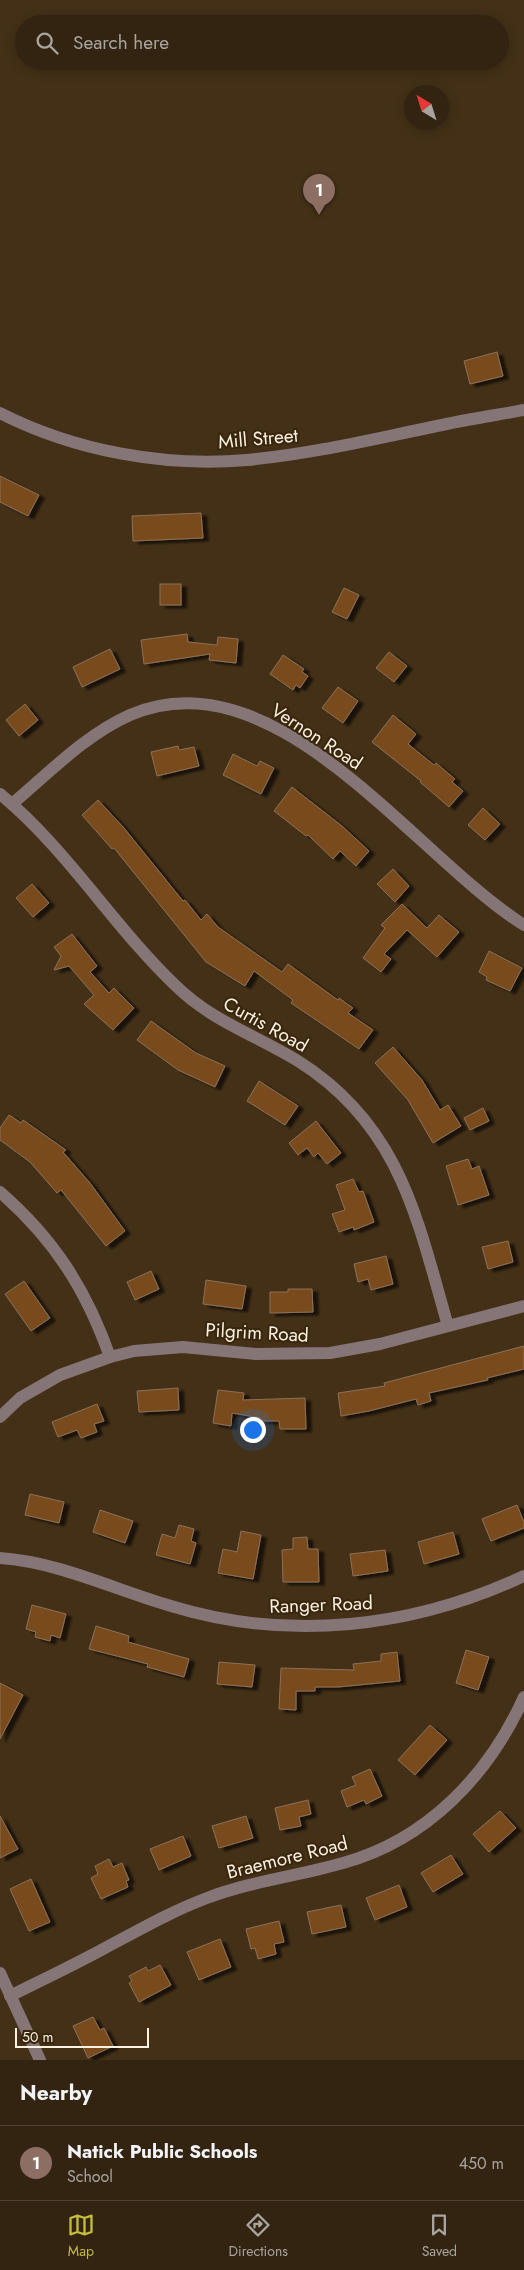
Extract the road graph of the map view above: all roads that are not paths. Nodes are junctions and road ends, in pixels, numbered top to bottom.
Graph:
1 (524, 410) edge
2 (0, 413) edge
3 (0, 794) edge
4 (12, 804) junction
5 (524, 925) edge
6 (0, 1192) edge
7 (524, 1306) edge
8 (448, 1326) junction
9 (110, 1357) junction
10 (0, 1417) edge
11 (0, 1558) edge
12 (524, 1576) edge
13 (524, 1697) edge
14 (0, 1973) edge
15 (10, 1996) junction
16 (40, 2060) edge

1 - 2 street, Mill Street
3 - 4 street, Curtis Road
4 - 5 street, Vernon Road
4 - 8 street, Curtis Road
6 - 9 street
7 - 8 street, Pilgrim Road
8 - 9 street, Pilgrim Road
9 - 10 street, Pilgrim Road
11 - 12 street, Ranger Road
13 - 15 street, Braemore Road
14 - 15 street
15 - 16 street

